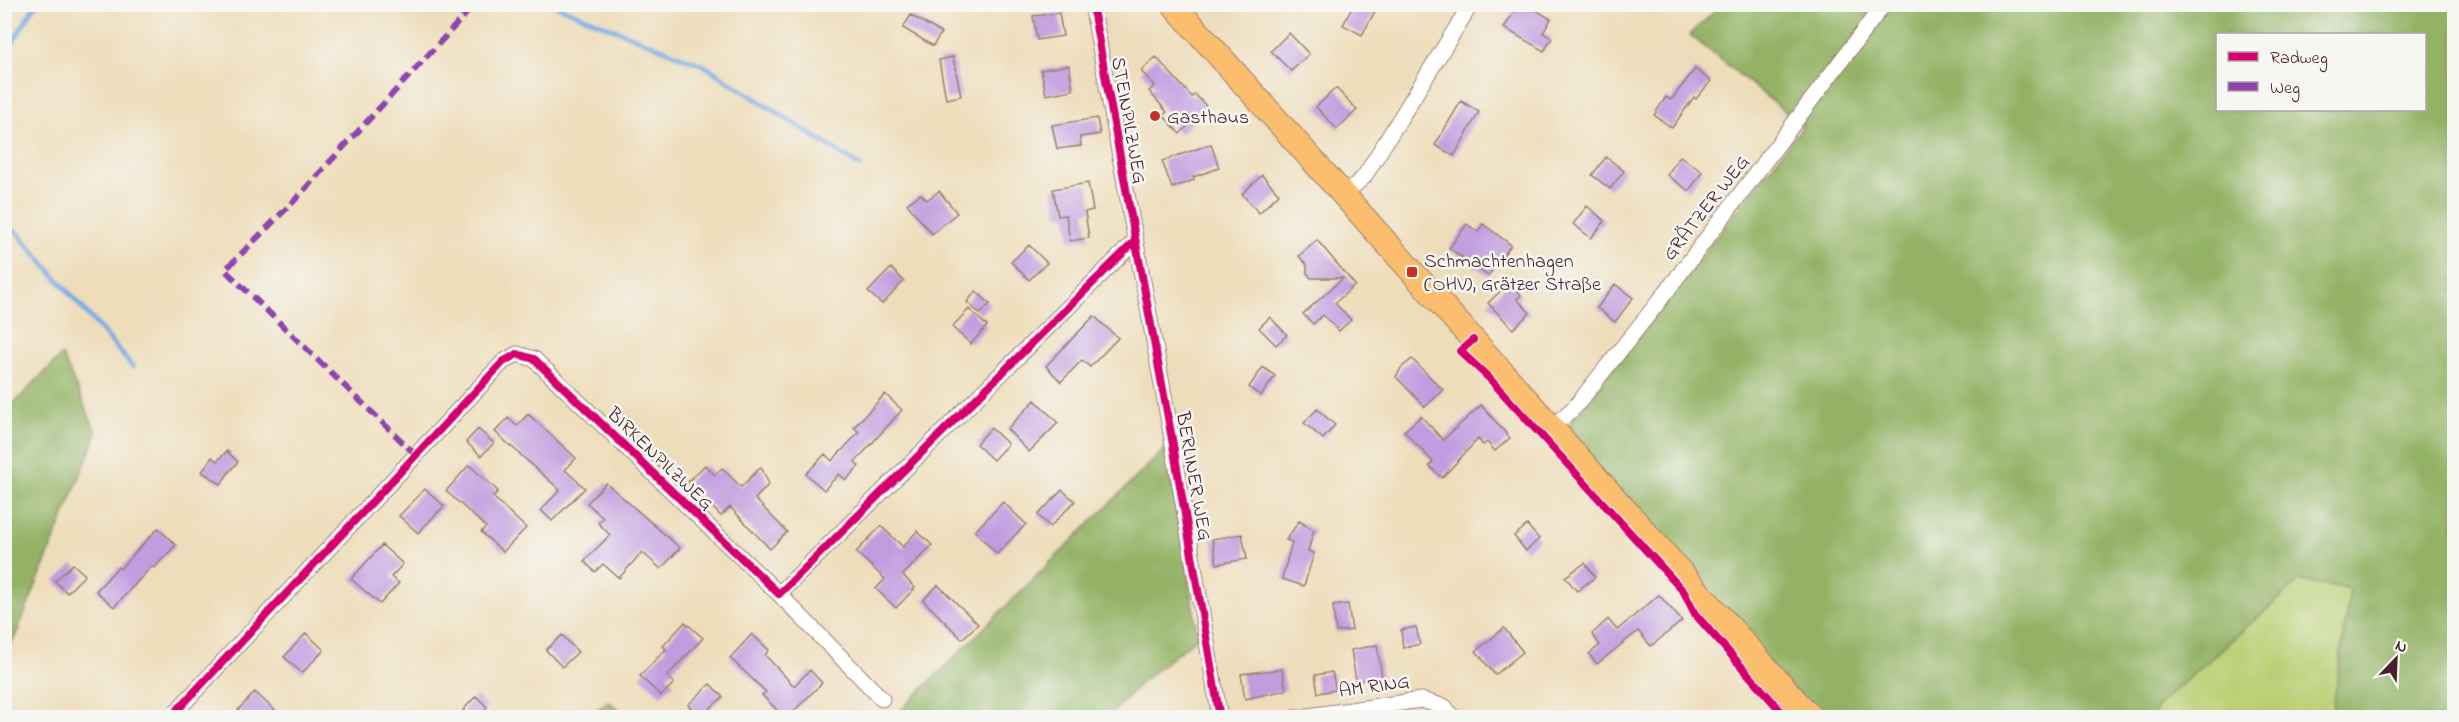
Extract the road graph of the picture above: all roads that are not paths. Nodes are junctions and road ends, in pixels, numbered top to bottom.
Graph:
1 (1092, 4) edge
2 (1173, 4) edge
3 (1471, 4) edge
4 (1884, 4) edge
5 (1344, 195) junction
6 (1135, 241) junction
7 (1551, 428) junction
8 (779, 594) junction
9 (882, 699) dead end
10 (170, 717) edge
11 (1220, 717) edge
12 (1294, 717) edge
13 (1453, 717) edge
14 (1811, 717) edge

1 - 6 street, STEINPILZWEG
2 - 5 main road
3 - 5 street
4 - 7 street, GRÄTZER WEG
5 - 7 main road
6 - 8 street
6 - 11 street, BERLINER WEG
7 - 14 main road
8 - 9 street, BIRKENPILZWEG
8 - 10 street, BIRKENPILZWEG
12 - 13 street, AM RING

